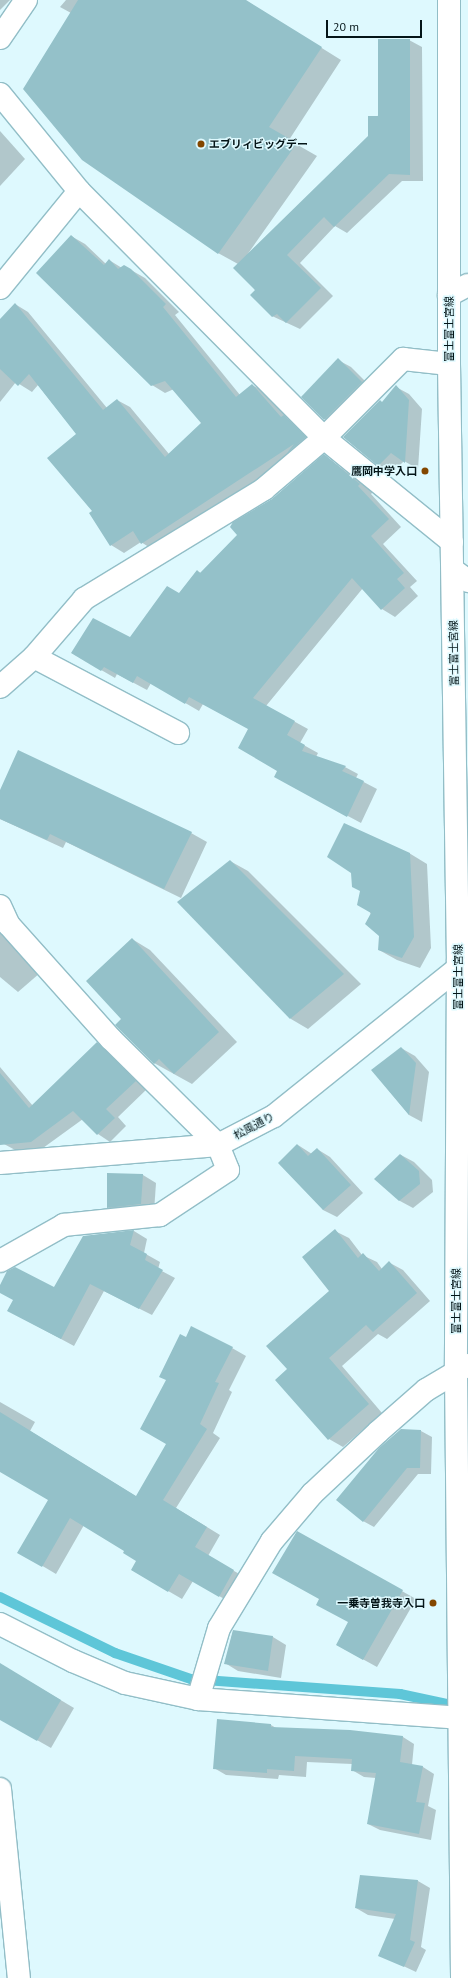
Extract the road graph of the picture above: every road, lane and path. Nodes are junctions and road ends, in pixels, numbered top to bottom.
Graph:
1 (26, 0) edge
2 (449, 0) edge
3 (0, 38) edge
4 (0, 94) edge
5 (79, 191) junction
6 (0, 288) edge
7 (459, 290) edge
8 (449, 364) junction
9 (324, 438) junction
10 (452, 542) junction
11 (460, 576) edge
12 (34, 657) junction
13 (0, 687) edge
14 (178, 733) dead end
15 (0, 906) edge
16 (462, 961) edge
17 (218, 1144) junction
18 (0, 1163) edge
19 (0, 1261) edge
20 (462, 1369) edge
21 (0, 1624) edge
22 (199, 1692) junction
23 (461, 1718) junction
24 (464, 1766) edge
25 (0, 1789) edge
26 (19, 1978) edge
27 (462, 1978) edge

1 - 3 street
2 - 7 street, 富士富士宮線
4 - 5 street
5 - 6 street
5 - 9 street
7 - 8 street, 富士富士宮線
8 - 9 street
8 - 10 street, 富士富士宮線
9 - 10 street
9 - 12 street
10 - 11 street, 富士富士宮線
11 - 16 street, 富士富士宮線
12 - 13 street
12 - 14 street
15 - 17 street
16 - 17 street, 松風通り
16 - 20 street, 富士富士宮線
17 - 18 street, 松風通り
17 - 19 street
20 - 22 street
20 - 23 street, 富士富士宮線
21 - 22 street
22 - 23 street
23 - 24 street, 富士富士宮線
24 - 27 street, 富士富士宮線
25 - 26 street

